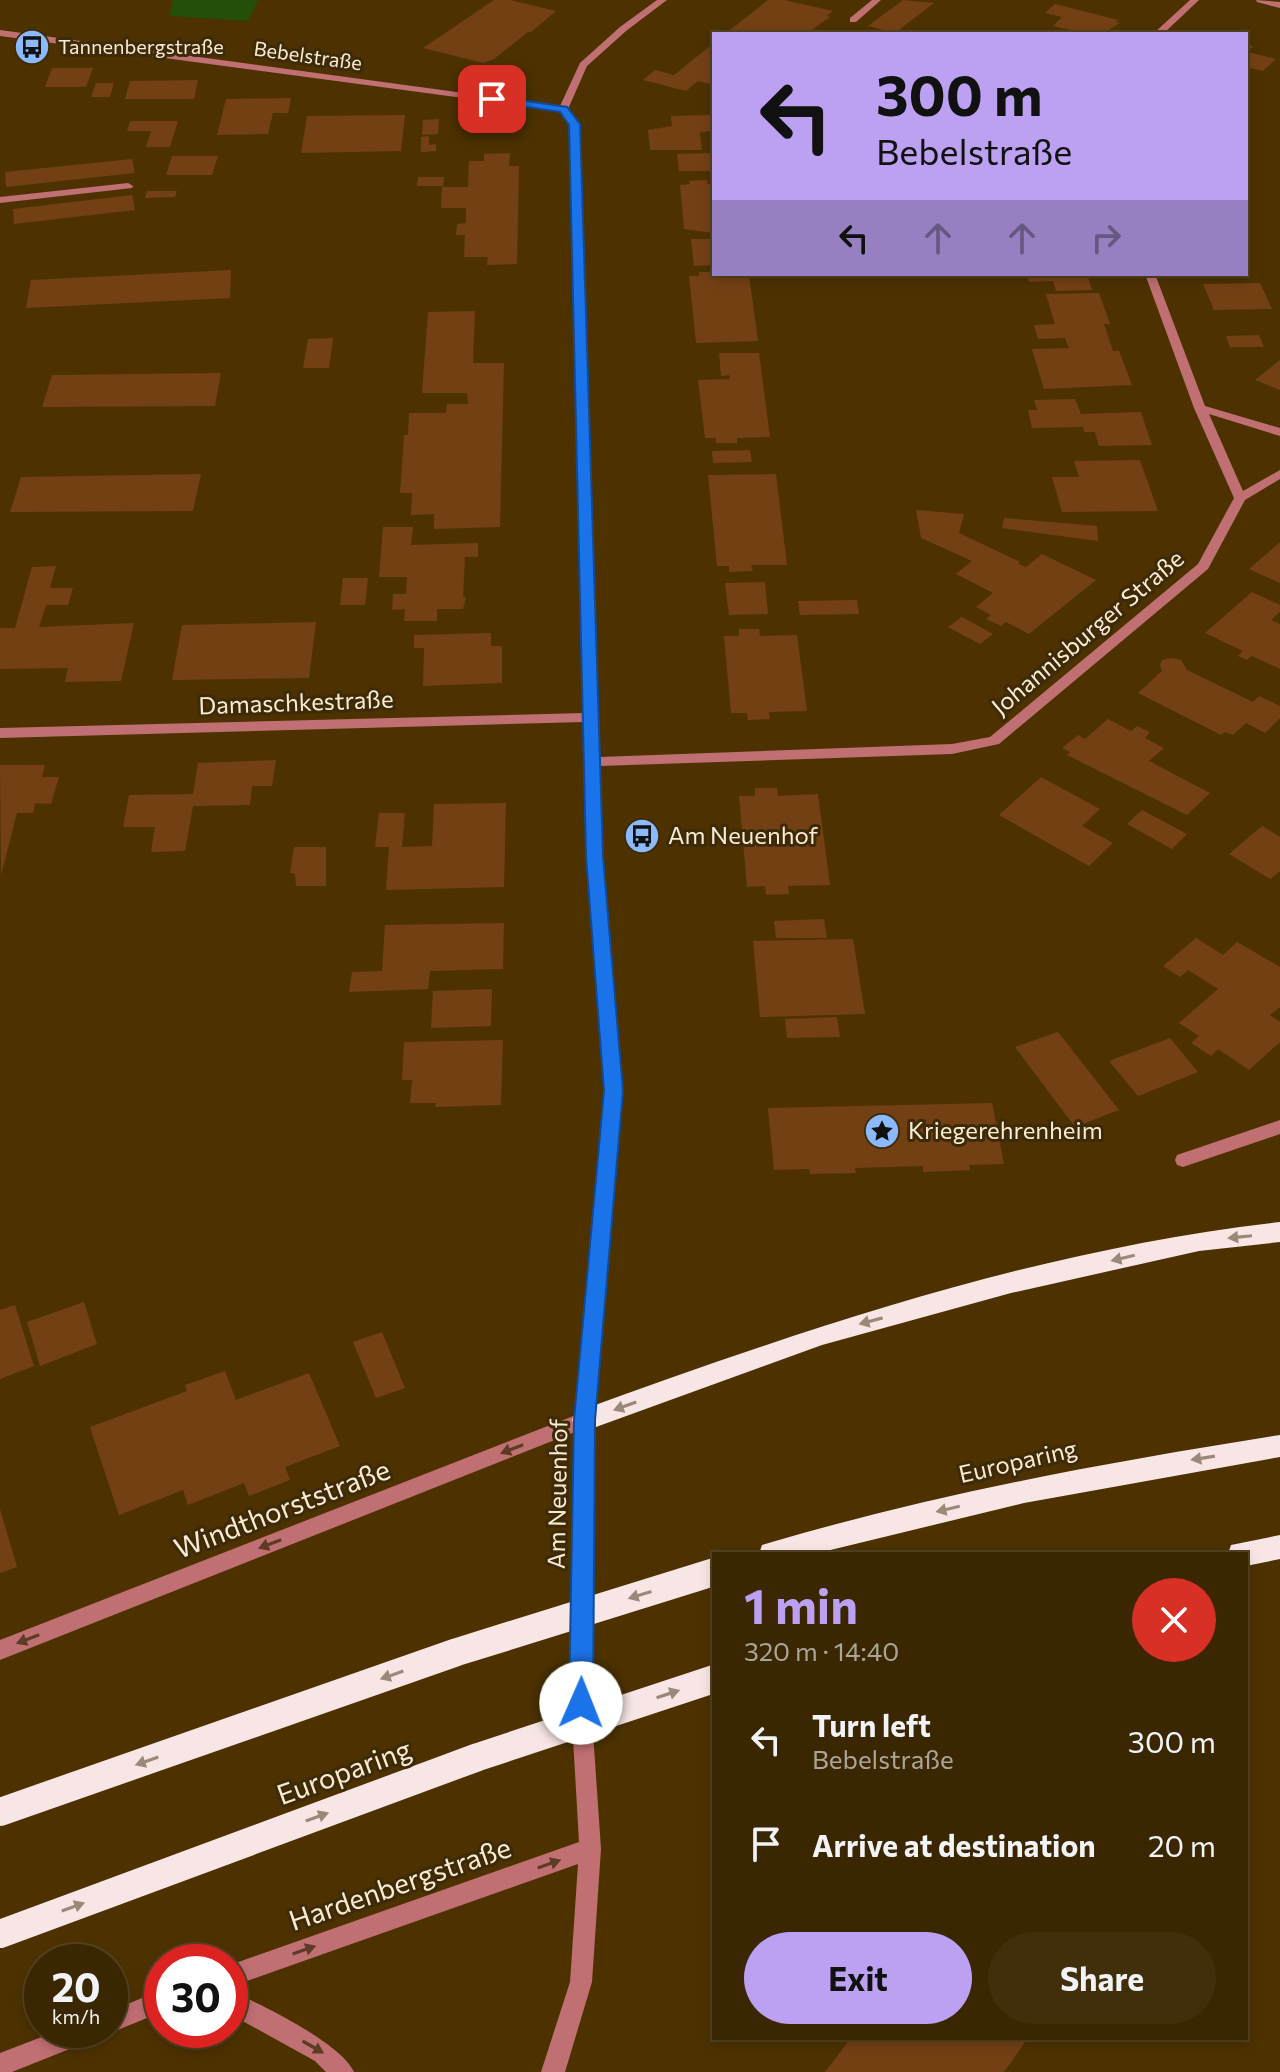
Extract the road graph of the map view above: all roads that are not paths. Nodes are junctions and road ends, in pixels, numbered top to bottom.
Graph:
1 (663, 0) edge
2 (877, 0) edge
3 (1195, 0) edge
4 (1260, 0) edge
5 (1280, 5) edge
6 (853, 20) dead end
7 (1160, 32) edge
8 (0, 33) edge
9 (563, 109) junction
10 (128, 186) dead end
11 (0, 200) edge
12 (1151, 276) edge
13 (1200, 408) junction
14 (1280, 432) edge
15 (1280, 474) edge
16 (1240, 498) junction
17 (593, 717) junction
18 (0, 733) edge
19 (594, 762) junction
20 (1280, 1127) edge
21 (1183, 1160) dead end
22 (1280, 1232) edge
23 (585, 1420) junction
24 (1280, 1446) edge
25 (1280, 1547) edge
26 (778, 1552) edge
27 (1248, 1553) edge
28 (712, 1573) edge
29 (0, 1650) edge
30 (712, 1680) edge
31 (0, 1812) edge
32 (590, 1849) junction
33 (0, 1934) edge
34 (248, 1970) edge
35 (248, 2012) edge
36 (43, 2048) edge
37 (0, 2065) edge
38 (342, 2072) edge
39 (553, 2072) edge

1 - 9 street
2 - 6 street
3 - 7 street
4 - 5 street
8 - 9 street, Bebelstraße
9 - 17 street, Am Neuenhof
10 - 11 street
12 - 13 street
13 - 14 street
13 - 16 street
15 - 16 street
16 - 19 street, Johannisburger Straße
17 - 18 street, Damaschkestraße
17 - 19 street, Am Neuenhof
19 - 23 street, Am Neuenhof
20 - 21 street
22 -> 23 highway
23 -> 29 street, Windthorststraße
23 - 32 street, Am Neuenhof
24 -> 26 highway, Europaring
25 - 27 highway
28 -> 31 highway, bridge
33 -> 30 highway, Europaring, bridge
34 -> 32 street, Hardenbergstraße
32 - 39 street, Am Neuenhof
35 -> 38 street
36 - 37 street

